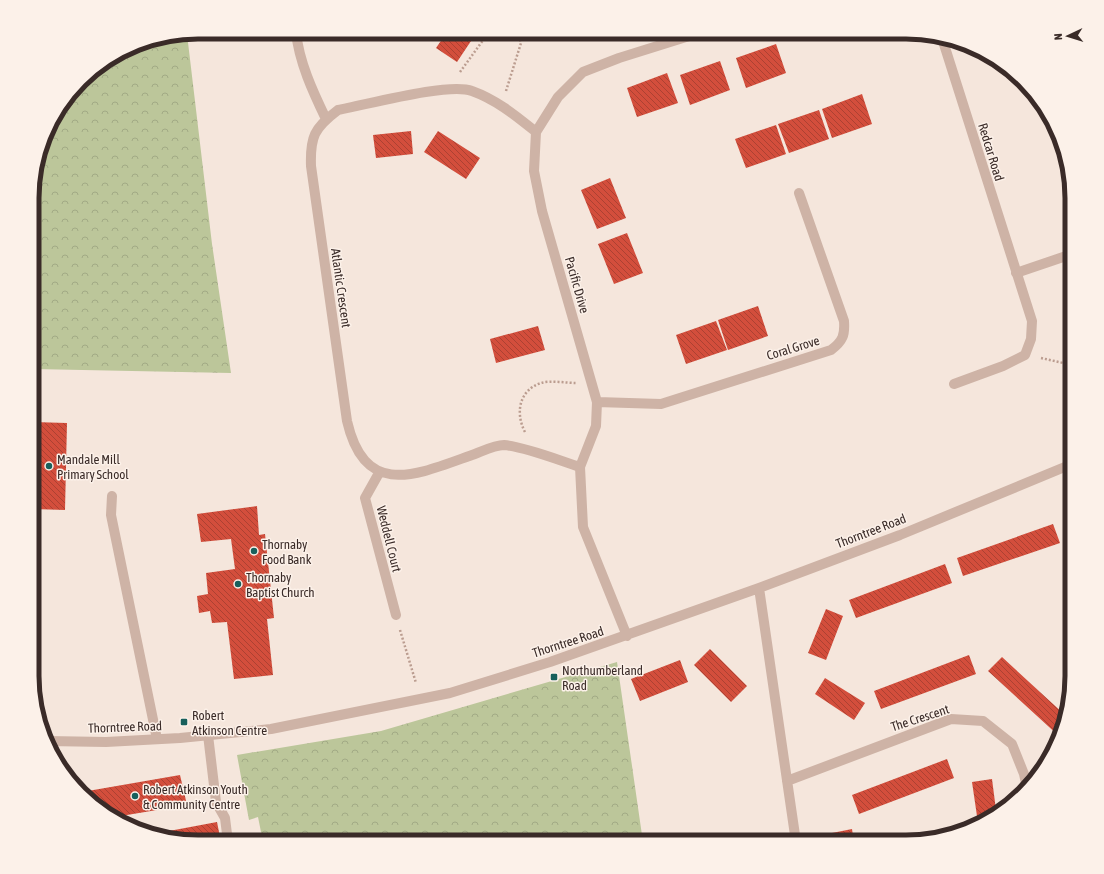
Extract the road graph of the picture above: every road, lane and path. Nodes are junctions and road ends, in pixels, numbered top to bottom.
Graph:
1 (297, 39) edge
2 (484, 39) edge
3 (520, 39) edge
4 (680, 39) edge
5 (944, 43) edge
6 (448, 88) junction
7 (500, 104) junction
8 (326, 119) junction
9 (536, 132) junction
10 (799, 193) dead end
11 (1065, 256) edge
12 (1016, 273) junction
13 (1025, 355) junction
14 (1065, 364) edge
15 (590, 382) junction
16 (954, 384) dead end
17 (596, 402) junction
18 (536, 454) junction
19 (580, 467) junction
20 (1065, 467) edge
21 (379, 473) junction
22 (112, 496) dead end
23 (759, 588) junction
24 (396, 615) joint
25 (627, 636) junction
26 (421, 700) junction
27 (208, 735) junction
28 (157, 739) junction
29 (53, 741) edge
30 (787, 781) junction
31 (1025, 781) edge
32 (227, 835) edge
33 (795, 835) edge

1 - 8 street
2 - 6 path
3 - 7 path
4 - 9 street, Pacific Drive
5 - 12 street, Redcar Road
6 - 7 street, Atlantic Crescent
6 - 8 street, Atlantic Crescent
7 - 9 street, Atlantic Crescent
8 - 21 street, Atlantic Crescent
9 - 15 street, Pacific Drive
10 - 17 street, Coral Grove
11 - 12 street
12 - 13 street, Redcar Road
13 - 14 path
13 - 16 street
15 - 17 street, Pacific Drive
15 - 18 path
17 - 19 street, Pacific Drive
18 - 19 street
18 - 21 street
19 - 25 street, Pacific Drive
20 - 23 street, Thorntree Road
21 - 24 street, Weddell Court
22 - 28 street
23 - 25 street, Thorntree Road
23 - 30 street
24 - 26 path
25 - 26 street, Thorntree Road
26 - 27 street, Thorntree Road
27 - 28 street, Thorntree Road
27 - 32 street
28 - 29 street, Thorntree Road
30 - 31 street, The Crescent
30 - 33 street

